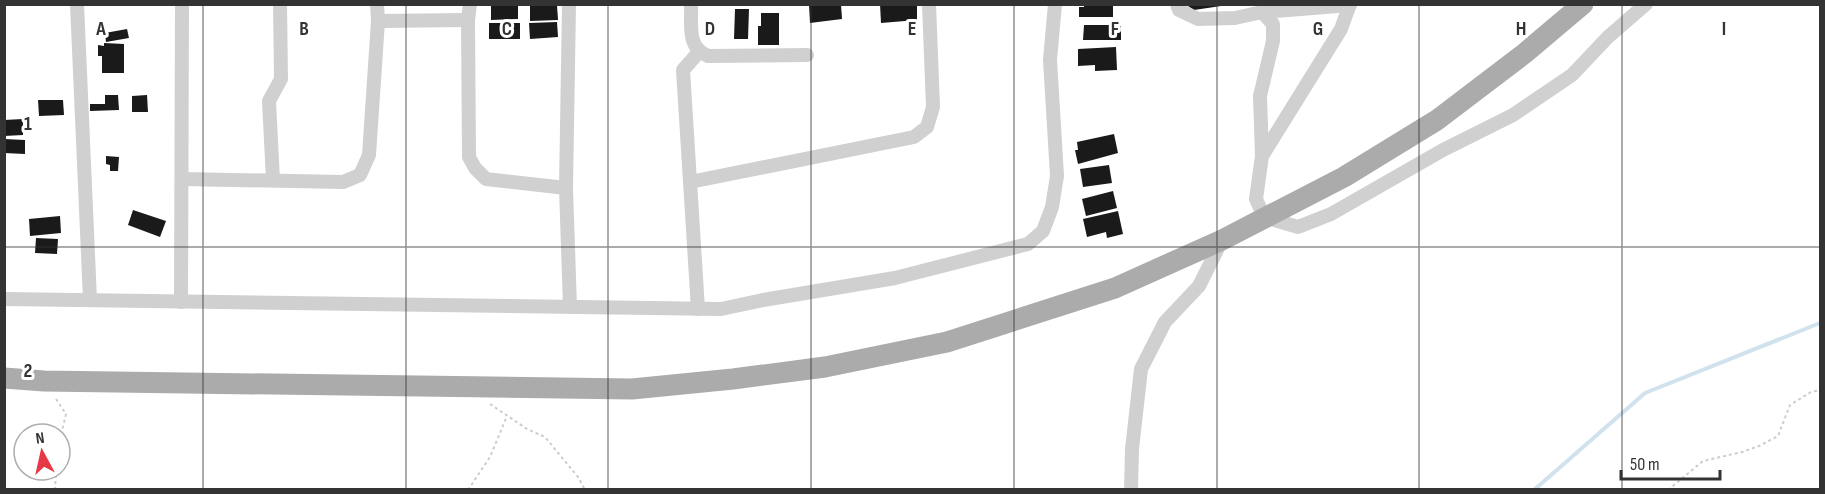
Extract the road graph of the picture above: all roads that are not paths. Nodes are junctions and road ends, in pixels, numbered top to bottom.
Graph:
1 (77, 4) edge
2 (182, 4) edge
3 (280, 4) edge
4 (376, 4) edge
5 (470, 4) edge
6 (569, 4) edge
7 (691, 4) edge
8 (929, 4) edge
9 (1055, 4) edge
10 (1177, 4) edge
11 (1582, 4) edge
12 (1646, 4) edge
13 (1350, 5) edge
14 (1262, 12) junction
15 (468, 20) junction
16 (378, 21) junction
17 (699, 52) junction
18 (807, 55) dead end
19 (1262, 156) junction
20 (182, 179) junction
21 (273, 180) junction
22 (690, 182) junction
23 (566, 188) junction
24 (1264, 217) junction
25 (1222, 240) junction
26 (4, 299) edge
27 (90, 300) junction
28 (181, 302) junction
29 (570, 307) junction
30 (698, 309) junction
31 (4, 378) edge
32 (1131, 489) edge

1 - 27 street
2 - 20 street
3 - 21 street
4 - 16 street
5 - 15 street
6 - 23 street
7 - 17 street
8 - 22 street
9 - 30 street
10 - 14 street
11 - 24 main road
12 - 24 street
13 - 14 street
13 - 19 street
14 - 19 street
15 - 16 street
15 - 23 street
16 - 21 street
17 - 18 street
17 - 22 street
19 - 24 street
20 - 21 street
20 - 28 street
22 - 30 street
23 - 29 street
24 - 25 main road
25 - 31 main road
25 - 32 street
26 - 27 street
27 - 28 street
28 - 29 street
29 - 30 street

